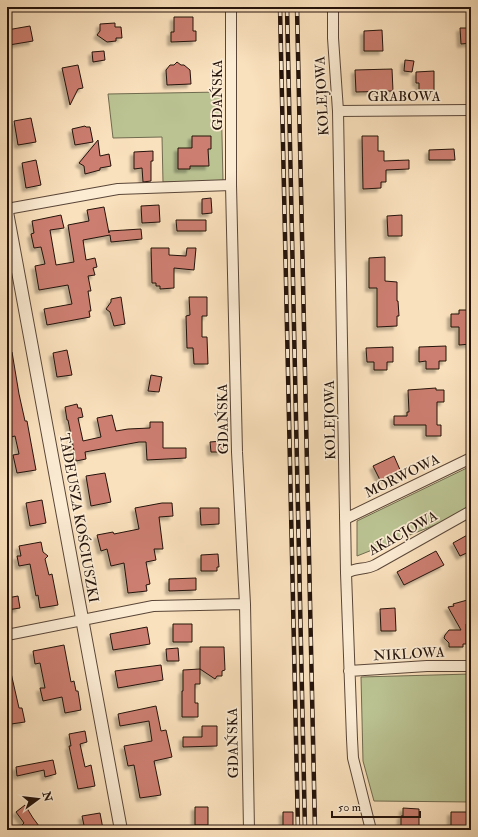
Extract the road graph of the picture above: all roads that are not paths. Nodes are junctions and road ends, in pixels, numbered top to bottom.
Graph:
1 (230, 7) edge
2 (333, 7) edge
3 (471, 110) edge
4 (338, 111) junction
5 (231, 185) junction
6 (7, 210) edge
7 (471, 458) edge
8 (471, 511) edge
9 (346, 519) junction
10 (346, 573) junction
11 (245, 604) junction
12 (82, 621) junction
13 (7, 635) edge
14 (471, 666) edge
15 (349, 671) junction
16 (121, 830) edge
17 (249, 830) edge
18 (371, 830) edge

1 - 5 street, GDAŃSKA
2 - 4 street, KOLEJOWA
3 - 4 street, GRABOWA
4 - 9 street, KOLEJOWA
5 - 6 street
5 - 11 street, GDAŃSKA
6 - 12 street, TADEUSZA KOŚCIUSZKI
7 - 9 street, MORWOWA
8 - 10 street, AKACJOWA
9 - 10 street, KOLEJOWA
10 - 15 street, KOLEJOWA
11 - 12 street
11 - 17 street, GDAŃSKA
12 - 13 street
12 - 16 street, TADEUSZA KOŚCIUSZKI
14 - 15 street, NIKLOWA
15 - 18 street, KOLEJOWA

